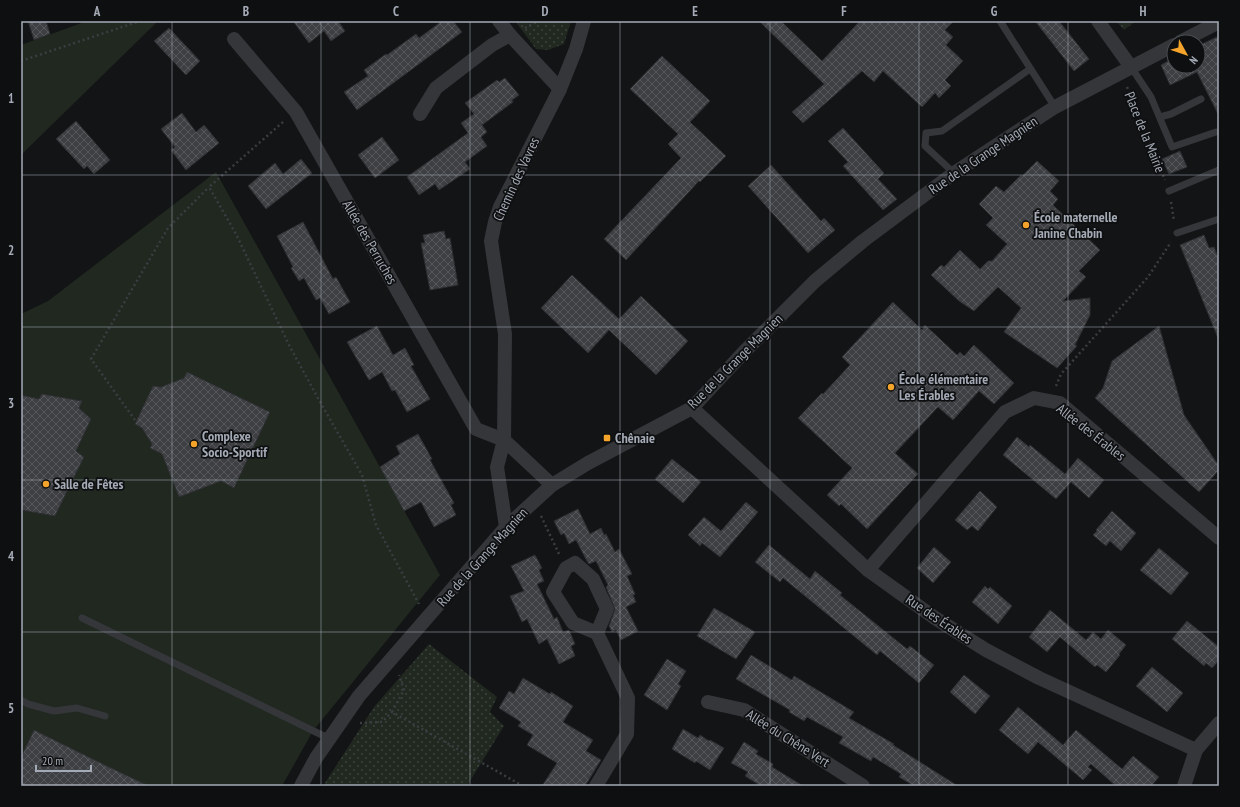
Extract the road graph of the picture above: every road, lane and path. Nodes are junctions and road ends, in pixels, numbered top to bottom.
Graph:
1 (140, 21) edge
2 (499, 21) edge
3 (584, 21) edge
4 (1000, 21) edge
5 (1098, 21) edge
6 (1219, 22) edge
7 (1196, 34) edge
8 (510, 35) junction
9 (234, 39) dead end
10 (1166, 49) edge
11 (21, 61) edge
12 (1030, 69) junction
13 (1126, 70) junction
14 (560, 89) junction
15 (1202, 99) dead end
16 (1055, 107) junction
17 (296, 112) junction
18 (420, 114) dead end
19 (1160, 118) junction
20 (1216, 132) dead end
21 (1219, 171) edge
22 (954, 173) junction
23 (209, 187) junction
24 (1169, 191) junction
25 (1219, 219) edge
26 (1177, 233) junction
27 (1049, 401) junction
28 (692, 408) junction
29 (135, 420) dead end
30 (504, 440) junction
31 (552, 486) junction
32 (534, 501) junction
33 (506, 528) junction
34 (1219, 538) edge
35 (566, 568) junction
36 (868, 570) junction
37 (82, 618) dead end
38 (426, 618) junction
39 (597, 633) junction
40 (392, 658) junction
41 (21, 700) edge
42 (708, 702) dead end
43 (392, 712) junction
44 (105, 716) dead end
45 (1219, 723) edge
46 (340, 724) junction
47 (330, 739) junction
48 (1196, 750) junction
49 (302, 786) edge
50 (523, 786) edge
51 (596, 786) edge
52 (863, 786) edge
53 (1184, 786) edge

1 - 11 path
2 - 8 street
3 - 14 street, Chemin des Vavres
4 - 12 lane
5 - 13 street
6 - 7 street
8 - 14 street
8 - 18 street
9 - 17 street, Allée des Perruches
10 - 13 street, Rue de la Grange Magnien
12 - 16 lane
12 - 22 lane
13 - 16 street, Rue de la Grange Magnien
13 - 19 lane
13 - 24 path, Place de la Mairie
14 - 30 street, Chemin des Vavres
15 - 19 lane
16 - 22 street, Rue de la Grange Magnien
17 - 23 path
17 - 30 street, Allée des Perruches
19 - 20 lane
21 - 24 lane, Place de la Mairie
22 - 28 street, Rue de la Grange Magnien
23 - 29 path
23 - 38 path
24 - 26 path, Place de la Mairie
25 - 26 lane
26 - 27 path
27 - 34 street, Allée des Érables
27 - 36 street, Allée des Érables
28 - 31 street, Rue de la Grange Magnien
28 - 36 street, Rue des Érables
30 - 31 street
30 - 33 street, Chemin des Vavres
31 - 32 street, Rue de la Grange Magnien
32 - 33 street, Rue de la Grange Magnien
32 - 35 path
33 - 38 street, Rue de la Grange Magnien
35 - 39 street
35 - 39 street
36 - 48 street, Rue des Érables
37 - 47 lane
38 - 40 street, Rue de la Grange Magnien
39 - 51 street
40 - 43 path
40 - 46 street, Rue de la Grange Magnien
41 - 44 lane
42 - 52 street, Allée du Chêne Vert
43 - 46 path
43 - 50 path
45 - 48 street
46 - 47 street, Rue de la Grange Magnien
47 - 49 street, Rue de la Grange Magnien
48 - 53 street

